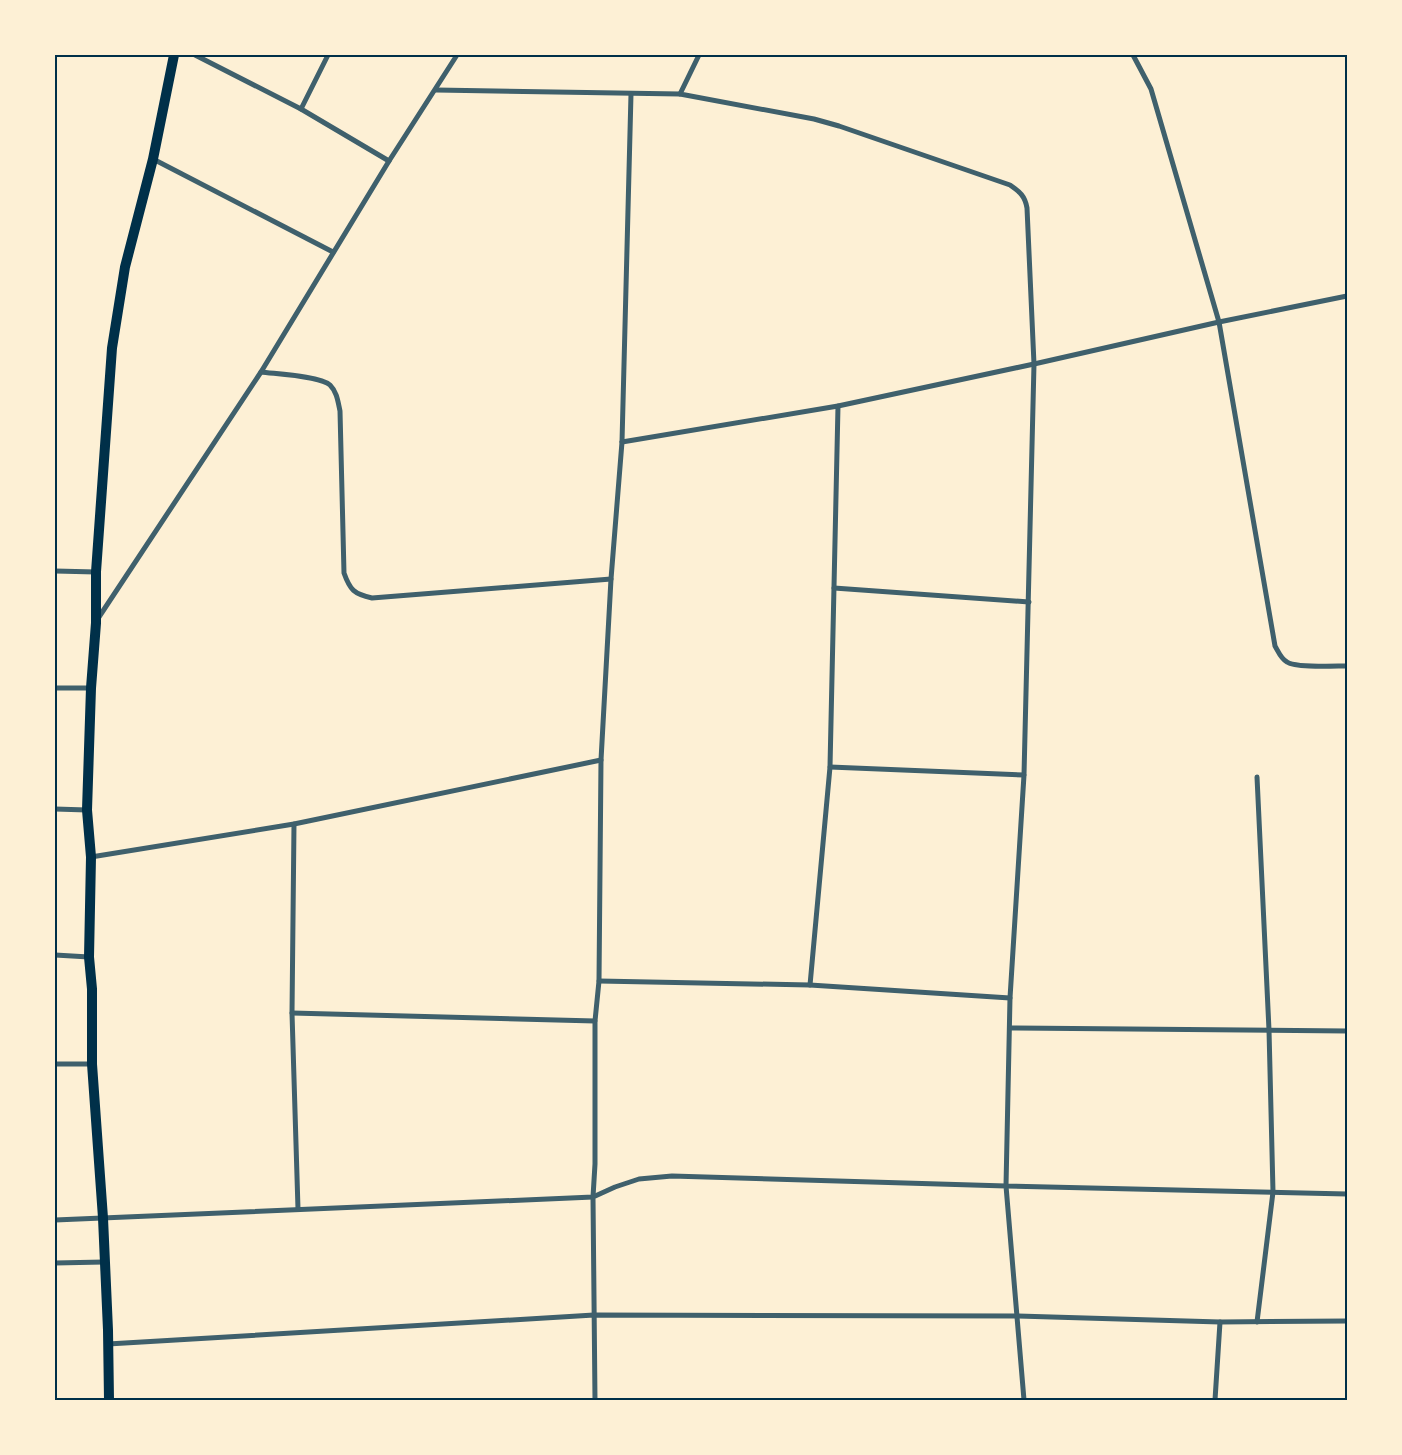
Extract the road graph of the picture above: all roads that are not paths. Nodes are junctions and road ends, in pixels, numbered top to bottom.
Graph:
1 (174, 55) edge
2 (195, 55) edge
3 (328, 55) edge
4 (457, 55) edge
5 (699, 55) edge
6 (1133, 55) edge
7 (436, 90) junction
8 (631, 94) junction
9 (680, 94) junction
10 (301, 109) junction
11 (153, 159) junction
12 (389, 161) junction
13 (333, 252) junction
14 (1347, 296) edge
15 (1219, 322) junction
16 (1034, 364) junction
17 (261, 372) junction
18 (838, 406) junction
19 (622, 442) junction
20 (55, 571) edge
21 (96, 572) junction
22 (611, 578) junction
23 (834, 588) junction
24 (1029, 602) junction
25 (96, 623) junction
26 (1347, 666) edge
27 (55, 688) edge
28 (91, 688) junction
29 (601, 760) junction
30 (830, 767) junction
31 (1024, 775) junction
32 (1257, 777) dead end
33 (55, 809) edge
34 (88, 810) junction
35 (294, 824) junction
36 (91, 857) junction
37 (55, 955) edge
38 (89, 957) junction
39 (599, 981) junction
40 (810, 985) junction
41 (1010, 998) junction
42 (292, 1013) junction
43 (595, 1021) junction
44 (1010, 1028) junction
45 (1269, 1030) junction
46 (1347, 1031) edge
47 (55, 1064) edge
48 (92, 1064) junction
49 (1006, 1186) junction
50 (1273, 1192) junction
51 (1347, 1194) edge
52 (593, 1197) junction
53 (298, 1209) junction
54 (103, 1218) junction
55 (55, 1220) edge
56 (105, 1262) junction
57 (55, 1263) edge
58 (594, 1315) junction
59 (1018, 1316) junction
60 (1347, 1321) edge
61 (1220, 1322) junction
62 (1256, 1322) junction
63 (108, 1344) junction
64 (109, 1400) edge
65 (595, 1400) edge
66 (1024, 1400) edge
67 (1215, 1400) edge

1 - 11 main road
2 - 10 street
3 - 10 street
4 - 7 street
5 - 9 street
6 - 15 street
7 - 8 street
7 - 12 street
8 - 9 street
8 - 19 street
9 - 16 street
10 - 12 street
11 - 13 street
11 - 21 main road
12 - 13 street
13 - 17 street
14 - 15 street
15 - 16 street
15 - 26 street
16 - 18 street
16 - 24 street
17 - 22 street
17 - 25 street
18 - 19 street
18 - 23 street
19 - 22 street
20 - 21 street
21 - 25 main road
22 - 29 street
23 - 24 street
23 - 30 street
24 - 31 street
25 - 28 main road
27 - 28 street
28 - 34 main road
29 - 35 street
29 - 39 street
30 - 31 street
30 - 40 street
31 - 41 street
32 - 45 street
33 - 34 street
34 - 36 main road
35 - 36 street
35 - 42 street
36 - 38 main road
37 - 38 street
38 - 48 main road
39 - 40 street
39 - 43 street
40 - 41 street
41 - 44 street
42 - 43 street
42 - 53 street
43 - 52 street
44 - 45 street
44 - 49 street
45 - 46 street
45 - 50 street
47 - 48 street
48 - 54 main road
49 - 50 street
49 - 52 street
49 - 59 street
50 - 51 street
50 - 62 street
52 - 53 street
52 - 58 street
53 - 54 street
54 - 55 street
54 - 56 main road
56 - 57 street
56 - 63 main road
58 - 59 street
58 - 63 street
58 - 65 street
59 - 61 street
59 - 66 street
60 - 62 street
61 - 62 street
61 - 67 street
63 - 64 main road

